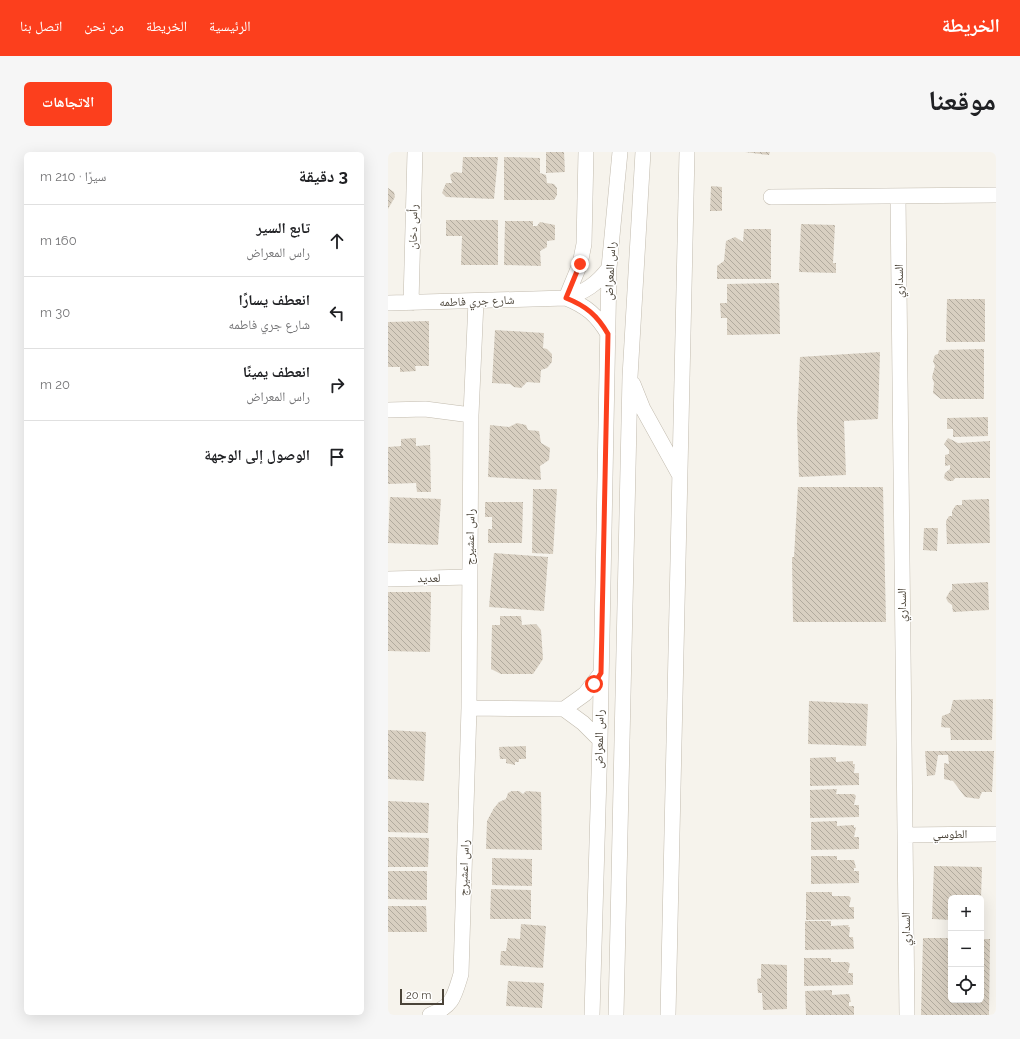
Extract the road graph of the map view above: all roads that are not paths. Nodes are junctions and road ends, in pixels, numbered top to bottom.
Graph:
1 (415, 152) edge
2 (586, 152) edge
3 (620, 152) edge
4 (644, 152) edge
5 (687, 152) edge
6 (996, 195) edge
7 (898, 196) junction
8 (771, 197) dead end
9 (609, 268) junction
10 (566, 298) junction
11 (476, 301) junction
12 (388, 303) edge
13 (411, 303) junction
14 (608, 334) junction
15 (630, 377) junction
16 (388, 410) edge
17 (471, 415) junction
18 (680, 475) junction
19 (469, 577) junction
20 (388, 579) edge
21 (601, 673) junction
22 (469, 708) junction
23 (564, 709) junction
24 (600, 740) junction
25 (996, 834) edge
26 (905, 835) junction
27 (430, 1015) edge
28 (592, 1015) edge
29 (616, 1015) edge
30 (668, 1015) edge
31 (906, 1015) edge

1 - 13 street, رأس دخان
2 - 10 street
3 - 9 street, راس المعراض
4 - 15 street, راس المعراض
5 - 18 street
6 - 7 street
7 - 8 street
7 - 26 street, السداري
9 - 10 street, شارع جري فاطمه
9 - 14 street, راس المعراض
10 - 11 street, شارع جري فاطمه
10 - 14 street, شارع جري فاطمه
11 - 13 street, شارع جري فاطمه
11 - 17 street, راس اعشيرج
12 - 13 street, شارع جري فاطمه
14 - 21 street, راس المعراض
15 - 18 street
15 - 29 street, راس المعراض
16 - 17 street
17 - 19 street, راس اعشيرج
18 - 30 street
19 - 20 street, لعديد
19 - 22 street, راس اعشيرج
21 - 23 street
21 - 24 street, راس المعراض
22 - 23 street
22 - 27 street, راس اعشيرج
23 - 24 street
24 - 28 street, راس المعراض
25 - 26 street, الطوسي
26 - 31 street, السداري

